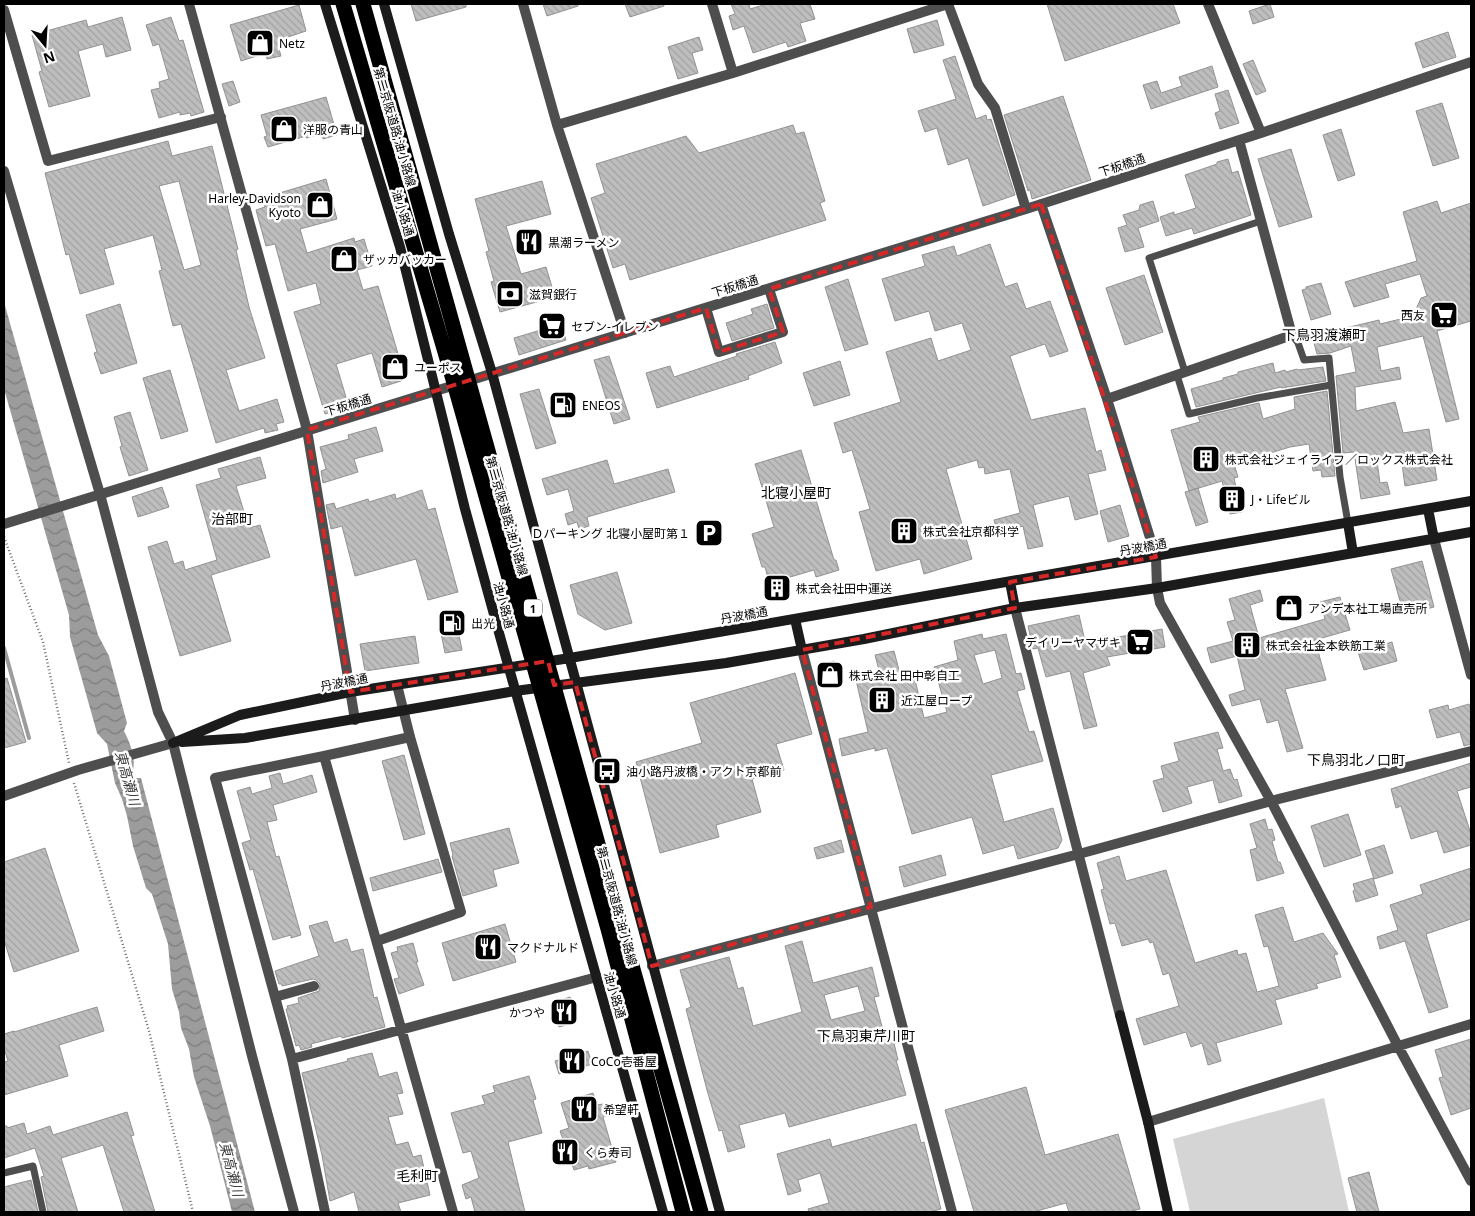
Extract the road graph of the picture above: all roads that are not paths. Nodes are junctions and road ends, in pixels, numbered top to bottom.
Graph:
1 (190, 4) edge
2 (325, 4) edge
3 (344, 4) edge
4 (363, 4) edge
5 (384, 4) edge
6 (523, 4) edge
7 (712, 4) edge
8 (948, 4) edge
9 (1208, 4) edge
10 (4, 10) edge
11 (1471, 62) edge
12 (733, 73) junction
13 (221, 117) junction
14 (557, 125) junction
15 (1261, 133) junction
16 (1239, 140) junction
17 (4, 170) edge
18 (1041, 204) junction
19 (1026, 209) junction
20 (1261, 221) junction
21 (769, 289) junction
22 (706, 308) junction
23 (625, 333) junction
24 (1292, 336) junction
25 (492, 373) junction
26 (1181, 373) junction
27 (1331, 385) junction
28 (436, 391) junction
29 (1107, 399) junction
30 (307, 430) junction
31 (98, 495) junction
32 (1471, 501) edge
33 (1428, 509) junction
34 (7, 523) edge
35 (1348, 523) junction
36 (1471, 532) edge
37 (1434, 539) junction
38 (1353, 553) junction
39 (1156, 557) junction
40 (1010, 582) junction
41 (1157, 588) junction
42 (1015, 608) junction
43 (795, 619) junction
44 (802, 650) junction
45 (570, 658) junction
46 (508, 667) junction
47 (1471, 675) edge
48 (575, 682) junction
49 (397, 685) junction
50 (516, 691) junction
51 (350, 692) junction
52 (404, 712) junction
53 (355, 720) junction
54 (410, 737) junction
55 (169, 744) junction
56 (1471, 751) edge
57 (324, 756) junction
58 (4, 796) edge
59 (1270, 801) junction
60 (1079, 854) junction
61 (872, 907) junction
62 (377, 941) junction
63 (652, 966) junction
64 (597, 977) junction
65 (314, 986) dead end
66 (275, 997) junction
67 (1471, 1024) edge
68 (402, 1029) junction
69 (1398, 1046) junction
70 (292, 1059) junction
71 (1148, 1122) junction
72 (4, 1173) edge
73 (1471, 1181) edge
74 (44, 1212) edge
75 (294, 1212) edge
76 (325, 1212) edge
77 (453, 1212) edge
78 (663, 1212) edge
79 (683, 1212) edge
80 (701, 1212) edge
81 (720, 1212) edge
82 (952, 1212) edge
83 (1168, 1212) edge

1 - 13 street
2 - 28 street, 油小路通
3 - 79 highway, 第二京阪道路;油小路線 / 1
4 - 80 highway, 第二京阪道路;油小路線 / 1
5 - 25 street
6 - 14 street
7 - 12 street
8 - 12 street
8 - 19 street
9 - 15 street
10 - 13 street
11 - 15 street, 下板橋通
12 - 14 street
13 - 30 street
14 - 23 street
15 - 16 street, 下板橋通
16 - 18 street, 下板橋通
16 - 20 street
17 - 31 street
18 - 19 street, 下板橋通
18 - 29 street
19 - 21 street, 下板橋通
20 - 24 street
20 - 26 lane
21 - 22 street, 下板橋通
21 - 22 street
22 - 23 street, 下板橋通
23 - 25 street, 下板橋通
24 - 26 street
24 - 27 lane
25 - 28 street, 下板橋通
25 - 45 street
26 - 27 lane
26 - 29 street
27 - 35 lane
28 - 30 street, 下板橋通
28 - 46 street, 油小路通
29 - 39 street
30 - 31 street, 下板橋通
30 - 51 street
31 - 34 street, 下板橋通
31 - 55 street
32 - 33 street, 丹波橋通
33 - 35 street, 丹波橋通
33 - 37 street
35 - 38 street
35 - 39 street, 丹波橋通
36 - 37 street, 丹波橋通
37 - 38 street, 丹波橋通
37 - 47 street
38 - 41 street, 丹波橋通
39 - 40 street, 丹波橋通
39 - 41 street
40 - 42 street
40 - 43 street, 丹波橋通
41 - 42 street, 丹波橋通
41 - 59 street
42 - 44 street, 丹波橋通
42 - 60 street
43 - 44 street
43 - 45 street, 丹波橋通
44 - 48 street, 丹波橋通
44 - 61 street
45 - 46 street, 丹波橋通
45 - 48 street
46 - 49 street, 丹波橋通
46 - 50 street, 油小路通
48 - 50 street, 丹波橋通
48 - 63 street
49 - 51 street, 丹波橋通
49 - 52 street
50 - 52 street, 丹波橋通
50 - 64 street, 油小路通
51 - 53 street
51 - 55 street, 丹波橋通
52 - 53 street, 丹波橋通
52 - 54 street
53 - 55 street, 丹波橋通
54 - 57 street
54 - 62 street
55 - 58 street, 丹波橋通
55 - 75 street
56 - 59 street
57 - 62 street
57 - 66 street
59 - 60 street
59 - 69 street
60 - 61 street
60 - 71 street
61 - 63 street
61 - 82 street
62 - 68 street
63 - 81 street
64 - 68 street
64 - 78 street, 油小路通
65 - 66 street
66 - 70 street
67 - 69 street
68 - 70 street
68 - 77 street
69 - 71 street
69 - 73 street
70 - 76 street
71 - 83 street
72 - 74 lane

